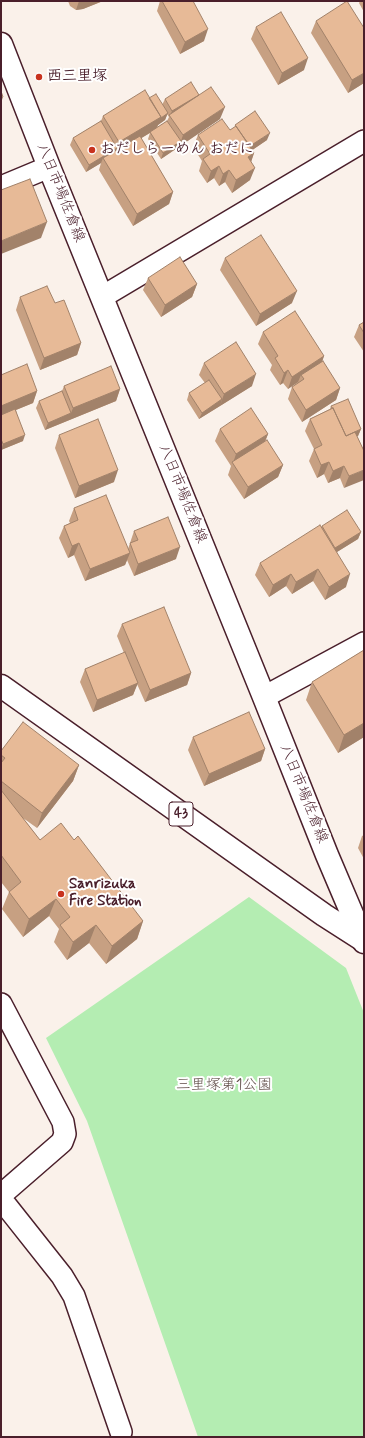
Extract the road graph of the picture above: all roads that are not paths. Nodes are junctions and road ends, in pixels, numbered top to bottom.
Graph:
1 (1, 44) edge
2 (364, 141) edge
3 (49, 167) junction
4 (1, 187) edge
5 (102, 297) junction
6 (364, 643) edge
7 (1, 686) edge
8 (264, 697) junction
9 (363, 941) edge
10 (1, 1004) edge
11 (1, 1195) edge
12 (1, 1198) edge
13 (121, 1432) dead end

1 - 3 main road, 八日市場佐倉線
2 - 5 street
3 - 4 street
3 - 5 main road, 八日市場佐倉線
5 - 8 main road, 八日市場佐倉線
6 - 8 street
7 - 9 main road, 43
8 - 9 main road, 八日市場佐倉線
10 - 11 street
12 - 13 street

